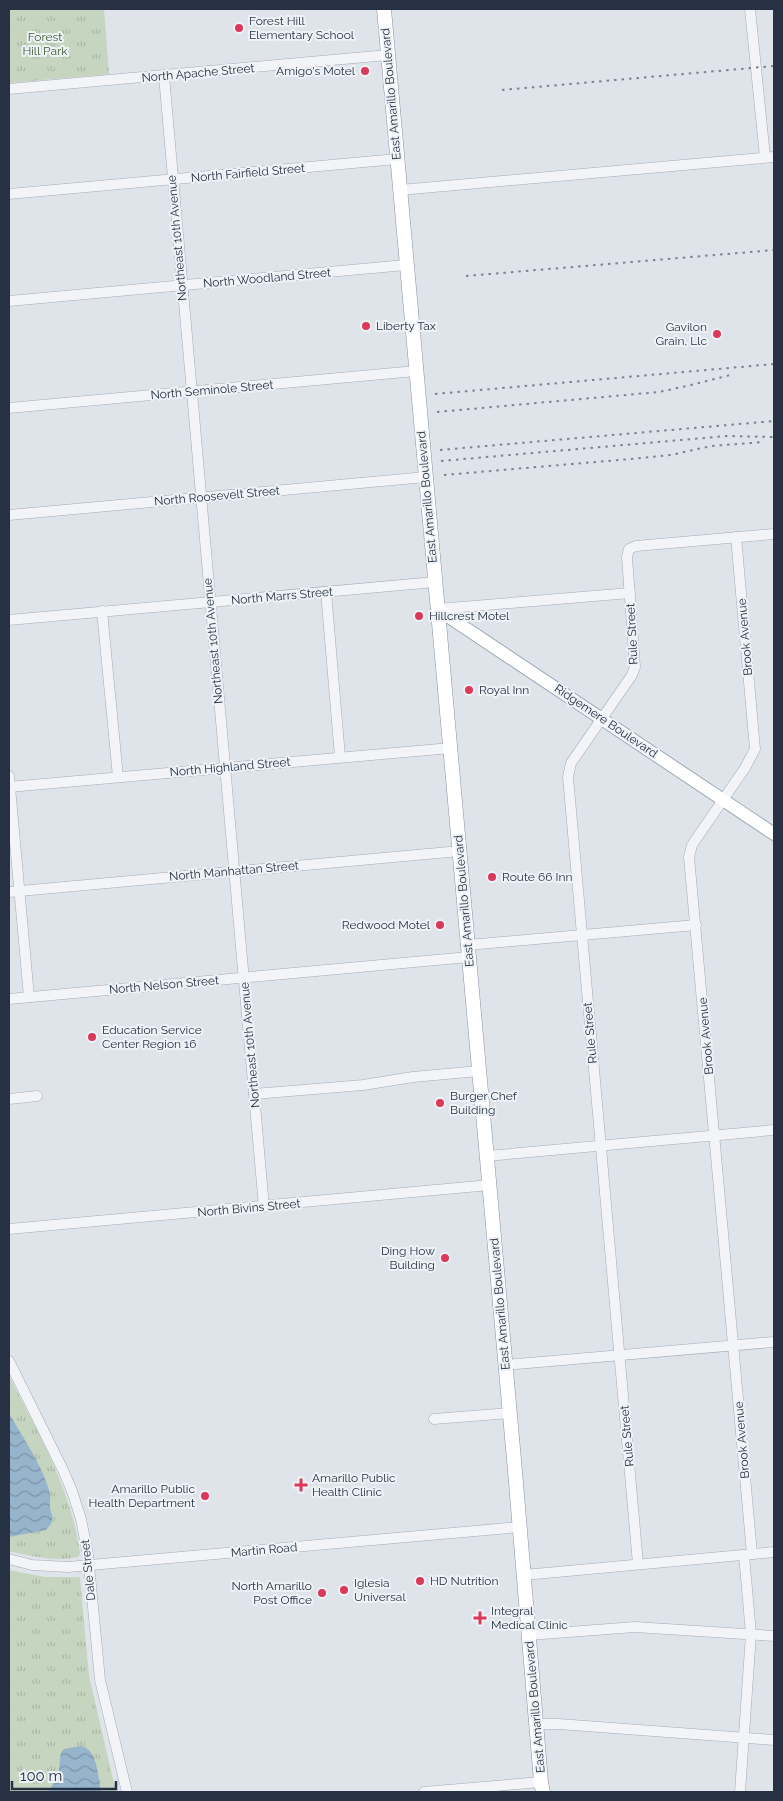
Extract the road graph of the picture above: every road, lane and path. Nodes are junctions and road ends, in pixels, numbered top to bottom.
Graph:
1 (384, 9) edge
2 (750, 9) edge
3 (388, 55) junction
4 (164, 76) junction
5 (9, 89) edge
6 (769, 157) edge
7 (397, 159) junction
8 (172, 179) junction
9 (400, 190) junction
10 (9, 194) edge
11 (406, 265) junction
12 (181, 285) junction
13 (9, 300) edge
14 (416, 371) junction
15 (191, 392) junction
16 (9, 408) edge
17 (426, 477) junction
18 (201, 498) junction
19 (9, 515) edge
20 (774, 534) edge
21 (736, 537) junction
22 (435, 582) junction
23 (326, 592) junction
24 (630, 593) junction
25 (210, 602) junction
26 (437, 609) junction
27 (102, 612) junction
28 (9, 620) edge
29 (602, 718) junction
30 (450, 748) junction
31 (340, 757) junction
32 (225, 768) junction
33 (118, 777) junction
34 (9, 783) edge
35 (723, 800) junction
36 (774, 834) edge
37 (460, 851) junction
38 (234, 872) junction
39 (14, 891) edge
40 (696, 925) junction
41 (582, 936) junction
42 (469, 951) junction
43 (244, 978) junction
44 (29, 997) junction
45 (9, 999) edge
46 (479, 1071) junction
47 (254, 1094) junction
48 (37, 1096) dead end
49 (9, 1099) edge
50 (774, 1130) edge
51 (714, 1135) junction
52 (600, 1145) junction
53 (487, 1156) junction
54 (490, 1185) junction
55 (264, 1207) junction
56 (9, 1229) edge
57 (774, 1342) edge
58 (733, 1345) junction
59 (620, 1356) junction
60 (9, 1361) edge
61 (506, 1365) junction
62 (510, 1413) junction
63 (434, 1420) dead end
64 (520, 1527) junction
65 (774, 1552) edge
66 (748, 1555) junction
67 (9, 1559) edge
68 (638, 1564) junction
69 (88, 1566) junction
70 (524, 1575) junction
71 (751, 1634) junction
72 (529, 1635) junction
73 (774, 1636) edge
74 (536, 1724) junction
75 (743, 1738) junction
76 (774, 1740) edge
77 (542, 1789) edge
78 (127, 1792) edge
79 (424, 1792) edge
80 (740, 1792) edge

1 - 3 highway, East Amarillo Boulevard
2 - 6 street
3 - 4 street, North Apache Street
3 - 7 highway, East Amarillo Boulevard
4 - 5 street, North Apache Street
4 - 8 street, Northeast 10th Avenue
6 - 9 street
7 - 8 street, North Fairfield Street
7 - 9 highway, East Amarillo Boulevard
8 - 10 street, North Fairfield Street
8 - 12 street, Northeast 10th Avenue
9 - 11 highway, East Amarillo Boulevard
11 - 12 street, North Woodland Street
11 - 14 highway, East Amarillo Boulevard
12 - 13 street, North Woodland Street
12 - 15 street, Northeast 10th Avenue
14 - 15 street, North Seminole Street
14 - 17 highway, East Amarillo Boulevard
15 - 16 street, North Seminole Street
15 - 18 street, Northeast 10th Avenue
17 - 18 street, North Roosevelt Street
17 - 22 highway, East Amarillo Boulevard
18 - 19 street, North Roosevelt Street
18 - 25 street, Northeast 10th Avenue
20 - 21 street
21 - 24 street, Rule Street
21 - 35 street, Brook Avenue
22 - 23 street, North Marrs Street
22 - 26 highway, East Amarillo Boulevard
23 - 25 street, North Marrs Street
23 - 31 street
24 - 26 street
24 - 29 street, Rule Street
25 - 27 street, North Marrs Street
25 - 32 street, Northeast 10th Avenue
26 - 29 main road, Ridgemere Boulevard
26 - 30 highway, East Amarillo Boulevard
27 - 28 street, North Marrs Street
27 - 33 street
29 - 35 main road, Ridgemere Boulevard
29 - 41 street, Rule Street
30 - 31 street, North Highland Street
30 - 37 highway, East Amarillo Boulevard
31 - 32 street, North Highland Street
32 - 33 street, North Highland Street
32 - 38 street, Northeast 10th Avenue
33 - 34 street, North Highland Street
34 - 39 street
35 - 36 main road, Ridgemere Boulevard
35 - 40 street, Brook Avenue
37 - 38 street, North Manhattan Street
37 - 42 highway, East Amarillo Boulevard
38 - 39 street, North Manhattan Street
38 - 43 street, Northeast 10th Avenue
39 - 44 street
40 - 41 street, North Nelson Street
40 - 51 street, Brook Avenue
41 - 42 street, North Nelson Street
41 - 52 street, Rule Street
42 - 43 street, North Nelson Street
42 - 46 highway, East Amarillo Boulevard
43 - 44 street, North Nelson Street
43 - 47 street, Northeast 10th Avenue
44 - 45 street, North Nelson Street
46 - 47 street
46 - 53 highway, East Amarillo Boulevard
47 - 55 street, Northeast 10th Avenue
48 - 49 street
50 - 51 street
51 - 52 street
51 - 58 street, Brook Avenue
52 - 53 street
52 - 59 street, Rule Street
53 - 54 highway, East Amarillo Boulevard
54 - 55 street, North Bivins Street
54 - 61 highway, East Amarillo Boulevard
55 - 56 street, North Bivins Street
57 - 58 street
58 - 59 street
58 - 66 street, Brook Avenue
59 - 61 street
59 - 68 street, Rule Street
60 - 69 street, Dale Street
61 - 62 highway, East Amarillo Boulevard
62 - 63 street
62 - 64 highway, East Amarillo Boulevard
64 - 69 street, Martin Road
64 - 70 highway, East Amarillo Boulevard
65 - 66 street
66 - 68 street
66 - 71 street, Brook Avenue
67 - 69 street, Martin Road
68 - 70 street
69 - 78 street, Dale Street
70 - 72 highway, East Amarillo Boulevard
71 - 72 street
71 - 73 street
71 - 75 street, Brook Avenue
72 - 74 highway, East Amarillo Boulevard
74 - 75 street
74 - 77 highway, East Amarillo Boulevard
75 - 76 street
75 - 80 street, Brook Avenue
77 - 79 street

